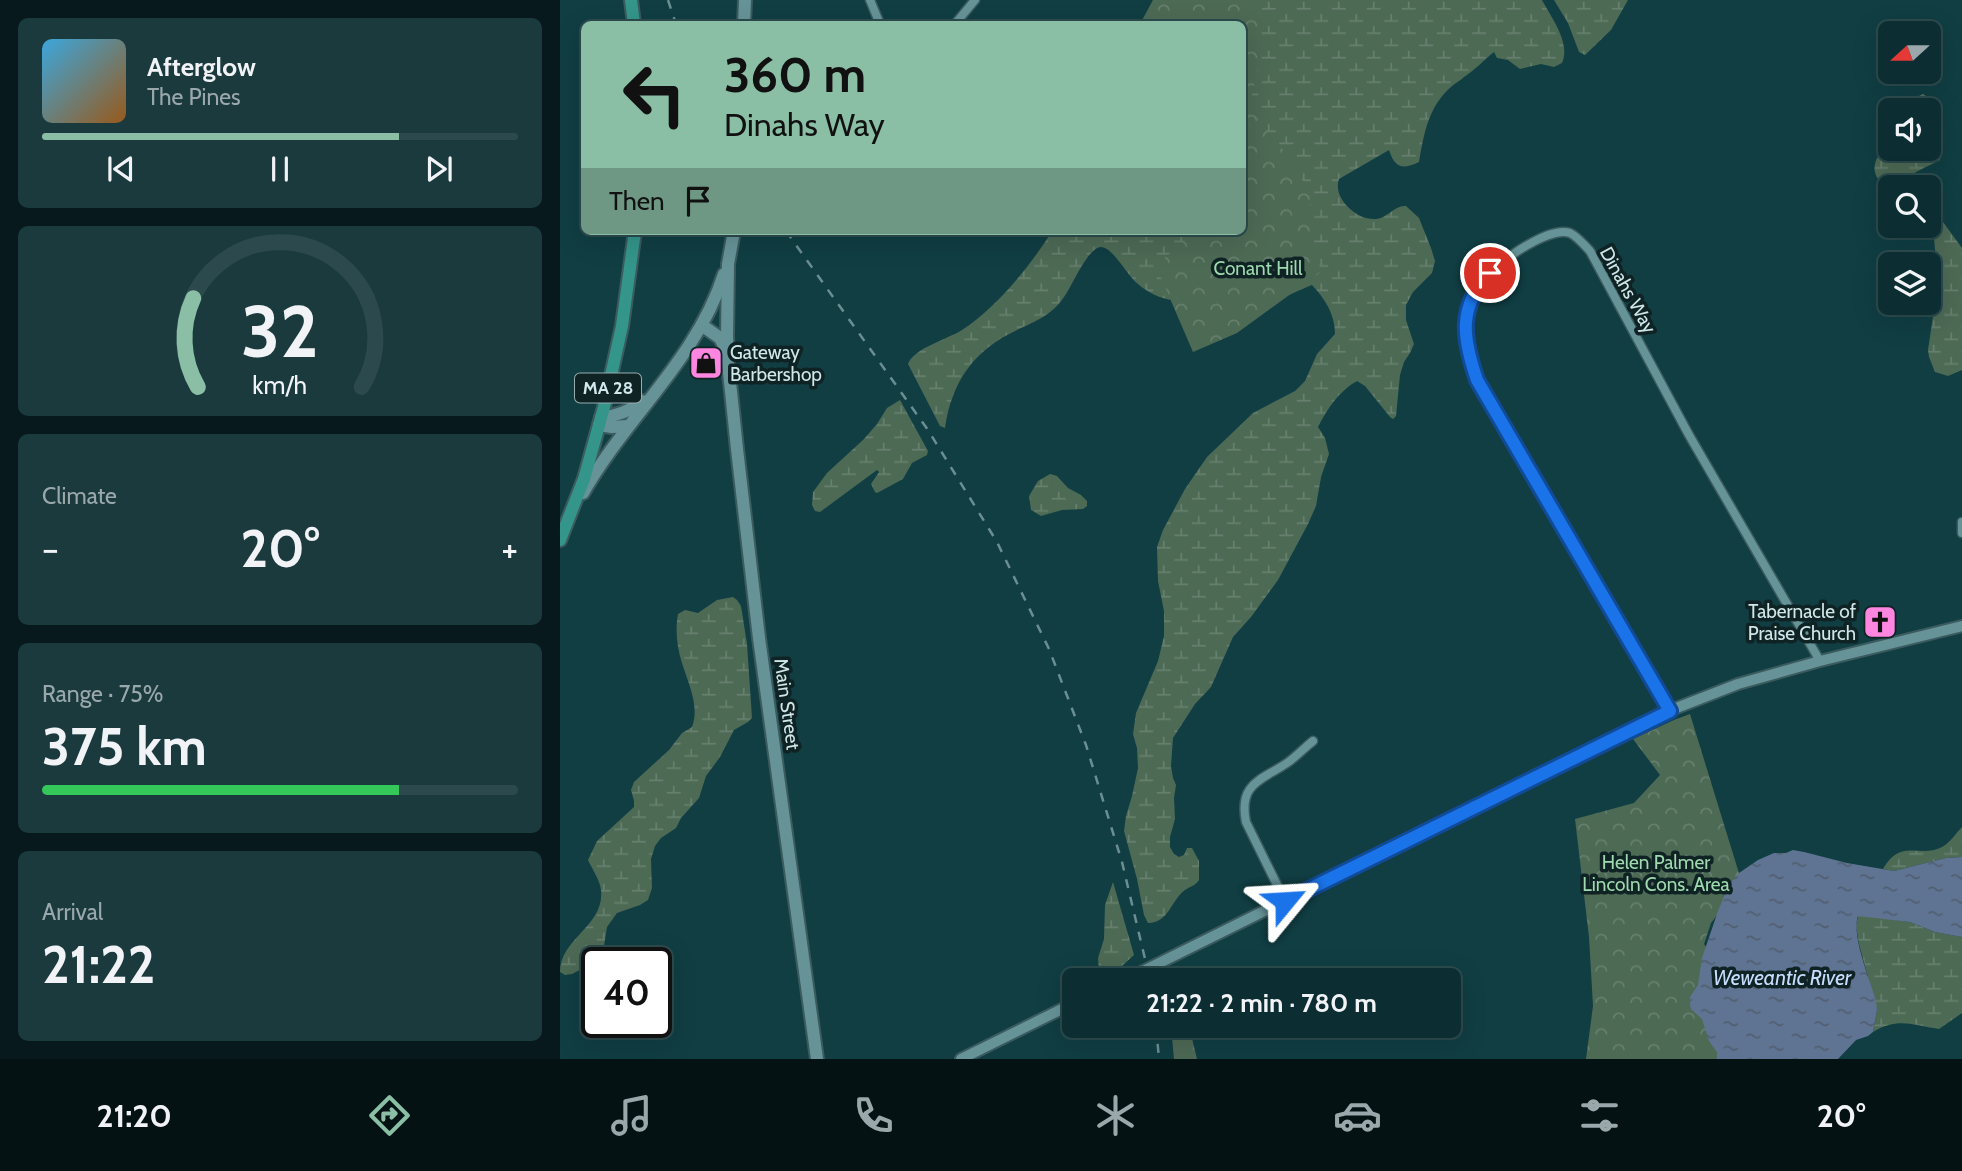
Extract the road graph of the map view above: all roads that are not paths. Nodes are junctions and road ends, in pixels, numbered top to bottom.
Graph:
1 (631, 0) edge
2 (745, 0) edge
3 (870, 0) edge
4 (975, 0) edge
5 (634, 21) edge
6 (744, 21) edge
7 (879, 21) edge
8 (958, 21) edge
9 (634, 235) edge
10 (733, 235) edge
11 (728, 264) junction
12 (705, 321) junction
13 (727, 336) junction
14 (728, 353) junction
15 (659, 388) junction
16 (600, 422) junction
17 (628, 426) junction
18 (569, 516) junction
19 (1962, 522) edge
20 (1962, 533) edge
21 (560, 540) edge
22 (1962, 626) edge
23 (1819, 662) junction
24 (1670, 711) junction
25 (1312, 741) dead end
26 (1285, 901) junction
27 (1149, 968) edge
28 (1062, 1009) edge
29 (817, 1059) edge
30 (961, 1059) edge

1 - 5 main road
2 - 6 main road
3 - 7 street
4 - 8 street
9 - 16 main road, MA 28
10 - 11 main road, Main Street
11 - 12 main road
11 - 13 main road, Main Street
12 - 13 main road
12 - 14 main road
12 - 15 main road
13 - 14 main road, Main Street
14 - 29 main road, Main Street
15 - 16 main road
15 - 17 main road
16 - 17 main road
16 - 18 main road, MA 28
17 - 18 main road
18 - 21 main road, MA 28
19 - 20 street
22 - 23 street
23 - 24 street
23 - 24 street, Dinahs Way
24 - 26 street
25 - 26 street
26 - 27 street
28 - 30 street

